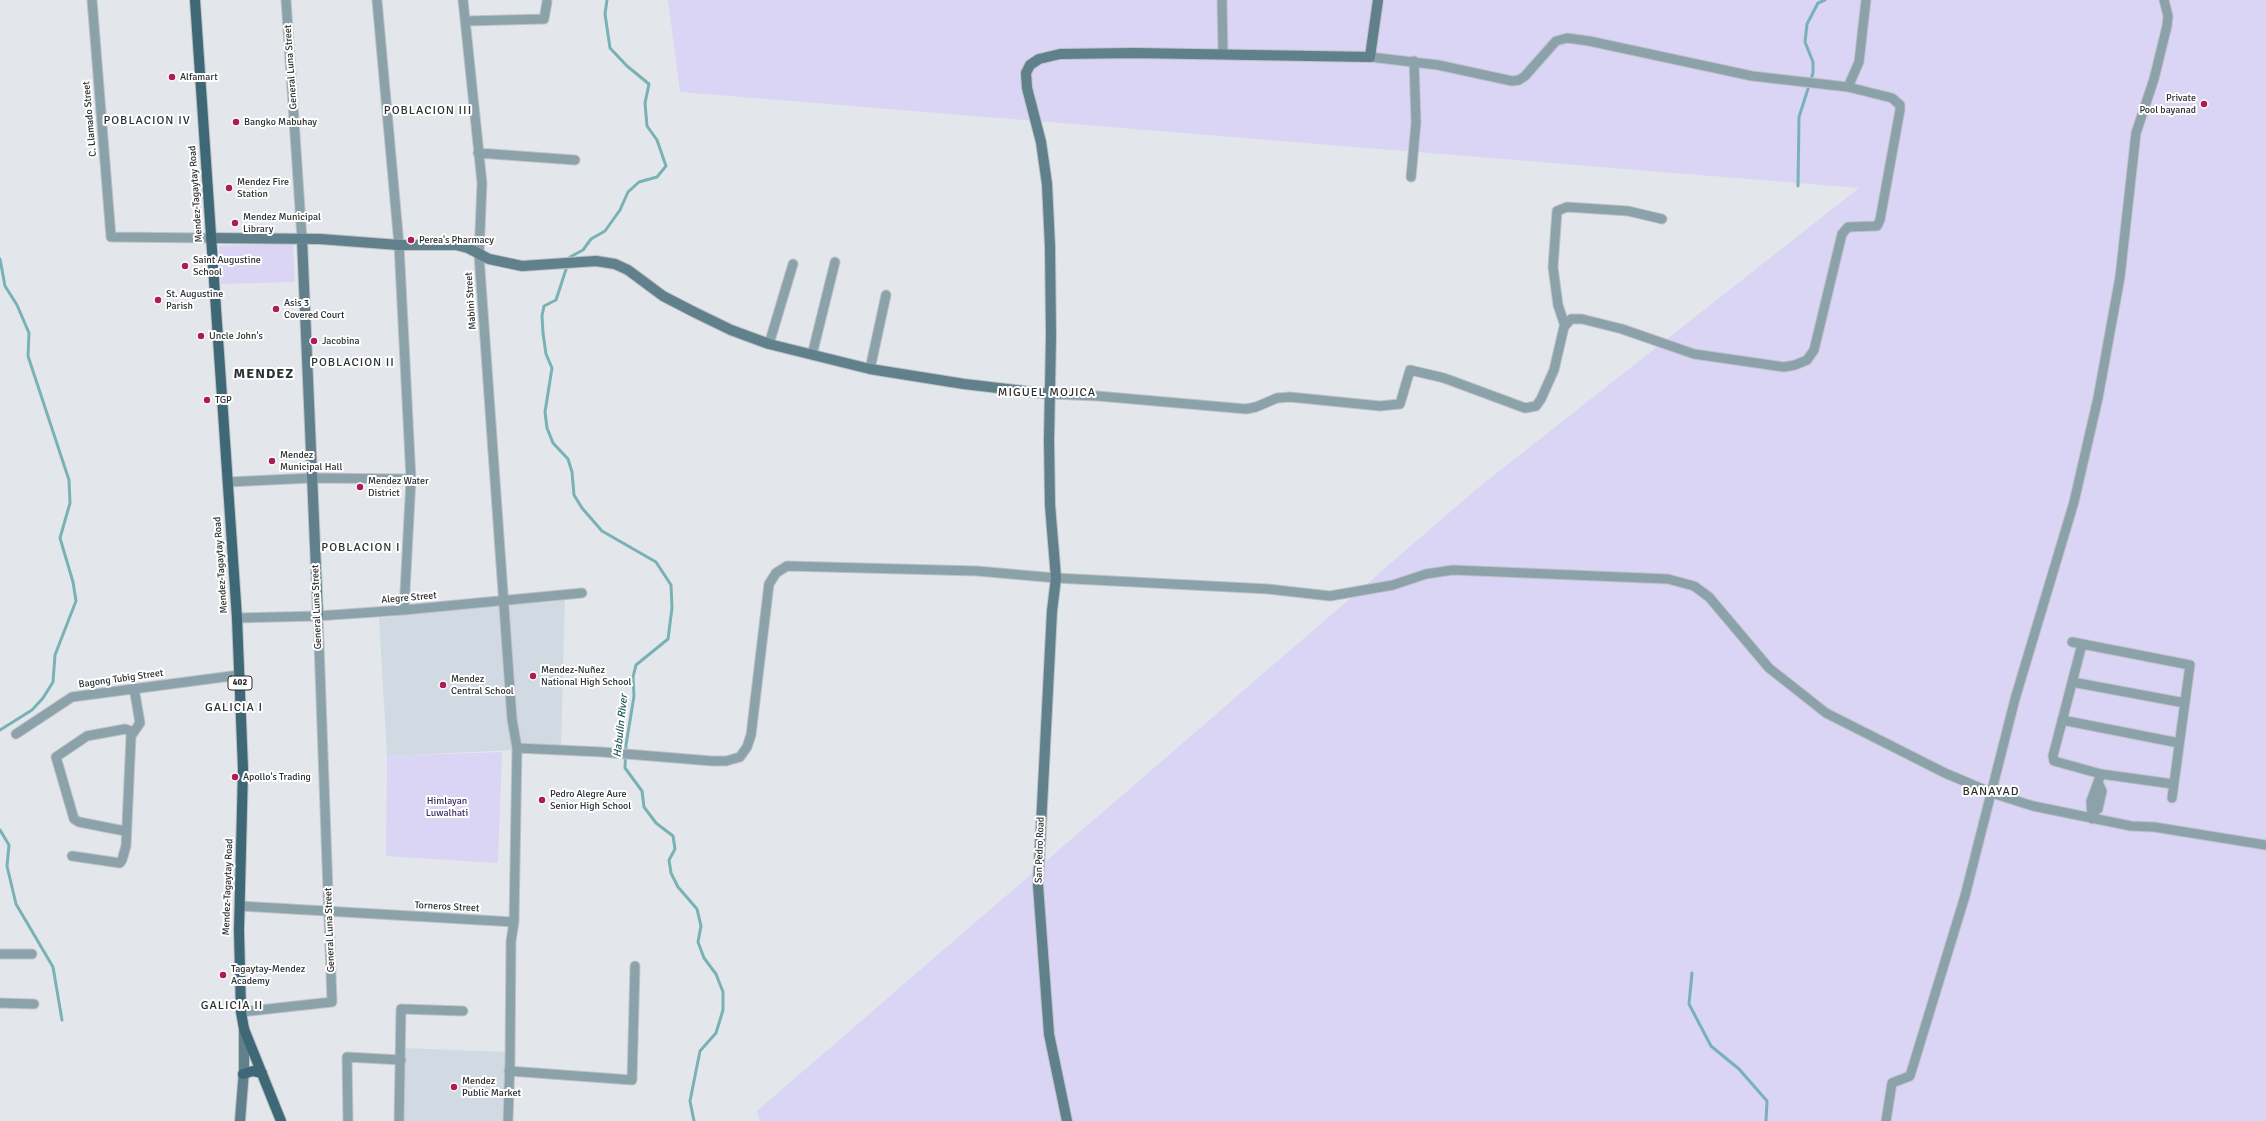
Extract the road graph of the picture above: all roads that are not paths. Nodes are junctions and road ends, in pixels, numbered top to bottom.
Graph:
1 (92, 0) edge
2 (194, 0) edge
3 (286, 0) edge
4 (377, 0) edge
5 (464, 0) edge
6 (1222, 0) edge
7 (1378, 0) edge
8 (1866, 0) edge
9 (2164, 0) edge
10 (547, 2) dead end
11 (466, 21) junction
12 (1223, 54) junction
13 (1370, 57) junction
14 (1414, 62) junction
15 (1848, 87) junction
16 (478, 152) junction
17 (575, 160) dead end
18 (1411, 177) dead end
19 (1662, 219) dead end
20 (211, 238) junction
21 (302, 239) junction
22 (399, 245) junction
23 (479, 255) junction
24 (835, 262) dead end
25 (793, 264) dead end
26 (886, 295) dead end
27 (1565, 326) junction
28 (769, 344) junction
29 (812, 355) junction
30 (870, 369) junction
31 (1050, 394) junction
32 (312, 478) junction
33 (411, 479) junction
34 (228, 482) junction
35 (1056, 578) junction
36 (582, 593) dead end
37 (504, 600) junction
38 (404, 610) junction
39 (318, 616) junction
40 (237, 618) junction
41 (2072, 642) dead end
42 (2082, 644) junction
43 (239, 675) junction
44 (2072, 682) junction
45 (134, 688) junction
46 (2185, 703) junction
47 (2062, 720) junction
48 (133, 732) junction
49 (16, 734) dead end
50 (2179, 743) junction
51 (517, 748) junction
52 (2100, 778) junction
53 (2173, 784) junction
54 (1992, 793) junction
55 (2172, 798) dead end
56 (2093, 816) junction
57 (125, 831) junction
58 (2266, 845) edge
59 (72, 856) dead end
60 (240, 906) junction
61 (330, 911) junction
62 (514, 922) junction
63 (0, 954) edge
64 (32, 954) dead end
65 (635, 966) dead end
66 (0, 1003) edge
67 (34, 1004) dead end
68 (463, 1010) dead end
69 (241, 1012) junction
70 (244, 1029) junction
71 (401, 1060) junction
72 (509, 1071) junction
73 (262, 1073) junction
74 (243, 1074) junction
75 (240, 1121) edge
76 (281, 1121) edge
77 (348, 1121) edge
78 (399, 1121) edge
79 (508, 1121) edge
80 (1067, 1121) edge
81 (1886, 1121) edge

1 - 20 street, C. Llamado Street
2 - 20 main road, Mendez-Tagaytay Road / 402
3 - 21 street, General Luna Street
4 - 22 street
5 - 11 street, Mabini Street
6 - 12 street
7 - 13 street
8 - 15 street
9 - 54 street
10 - 11 street
11 - 16 street, Mabini Street
12 - 13 street, San Pedro Road
12 - 31 street, San Pedro Road
13 - 14 street
14 - 15 street
14 - 18 street
15 - 27 street
16 - 17 street
16 - 23 street, Mabini Street
19 - 27 street
20 - 21 street
20 - 34 main road, Mendez-Tagaytay Road / 402
21 - 22 street
21 - 32 street, General Luna Street
22 - 23 street
22 - 33 street
23 - 28 street
23 - 37 street, Mabini Street
24 - 29 street
25 - 28 street
26 - 30 street
27 - 31 street
28 - 29 street
29 - 30 street
30 - 31 street
31 - 35 street, San Pedro Road
32 - 33 street
32 - 34 street
32 - 39 street, General Luna Street
33 - 38 street
34 - 40 main road, Mendez-Tagaytay Road / 402
35 - 51 street
35 - 54 street
35 - 80 street, San Pedro Road
36 - 37 street, Alegre Street
37 - 38 street, Alegre Street
37 - 51 street, Mabini Street
38 - 39 street, Alegre Street
39 - 40 street, Alegre Street
39 - 61 street, General Luna Street
40 - 43 main road, Mendez-Tagaytay Road / 402
41 - 42 street
42 - 44 street
42 - 46 street
43 - 45 street, Bagong Tubig Street
43 - 60 main road, Mendez-Tagaytay Road / 402
44 - 46 street
44 - 47 street
45 - 48 street
45 - 49 street, Bagong Tubig Street
46 - 50 street
47 - 50 street
47 - 52 street
48 - 57 street
48 - 57 street
50 - 53 street
51 - 62 street, Mabini Street
52 - 53 street
52 - 56 street
53 - 55 street
54 - 56 street
54 - 81 street
56 - 58 street
57 - 59 street
60 - 61 street, Torneros Street
60 - 69 main road, Mendez-Tagaytay Road / 402
61 - 62 street, Torneros Street
61 - 69 street, General Luna Street
62 - 72 street
63 - 64 street
65 - 72 street
66 - 67 street
68 - 71 street
69 - 70 main road, Mendez-Tagaytay Road / 402
70 - 73 main road, Mendez-Tagaytay Road / 402
70 - 74 street
71 - 77 street
71 - 78 street
72 - 79 street
73 - 74 main road
73 - 76 main road, Mendez-Tagaytay Road / 402
74 - 75 street

